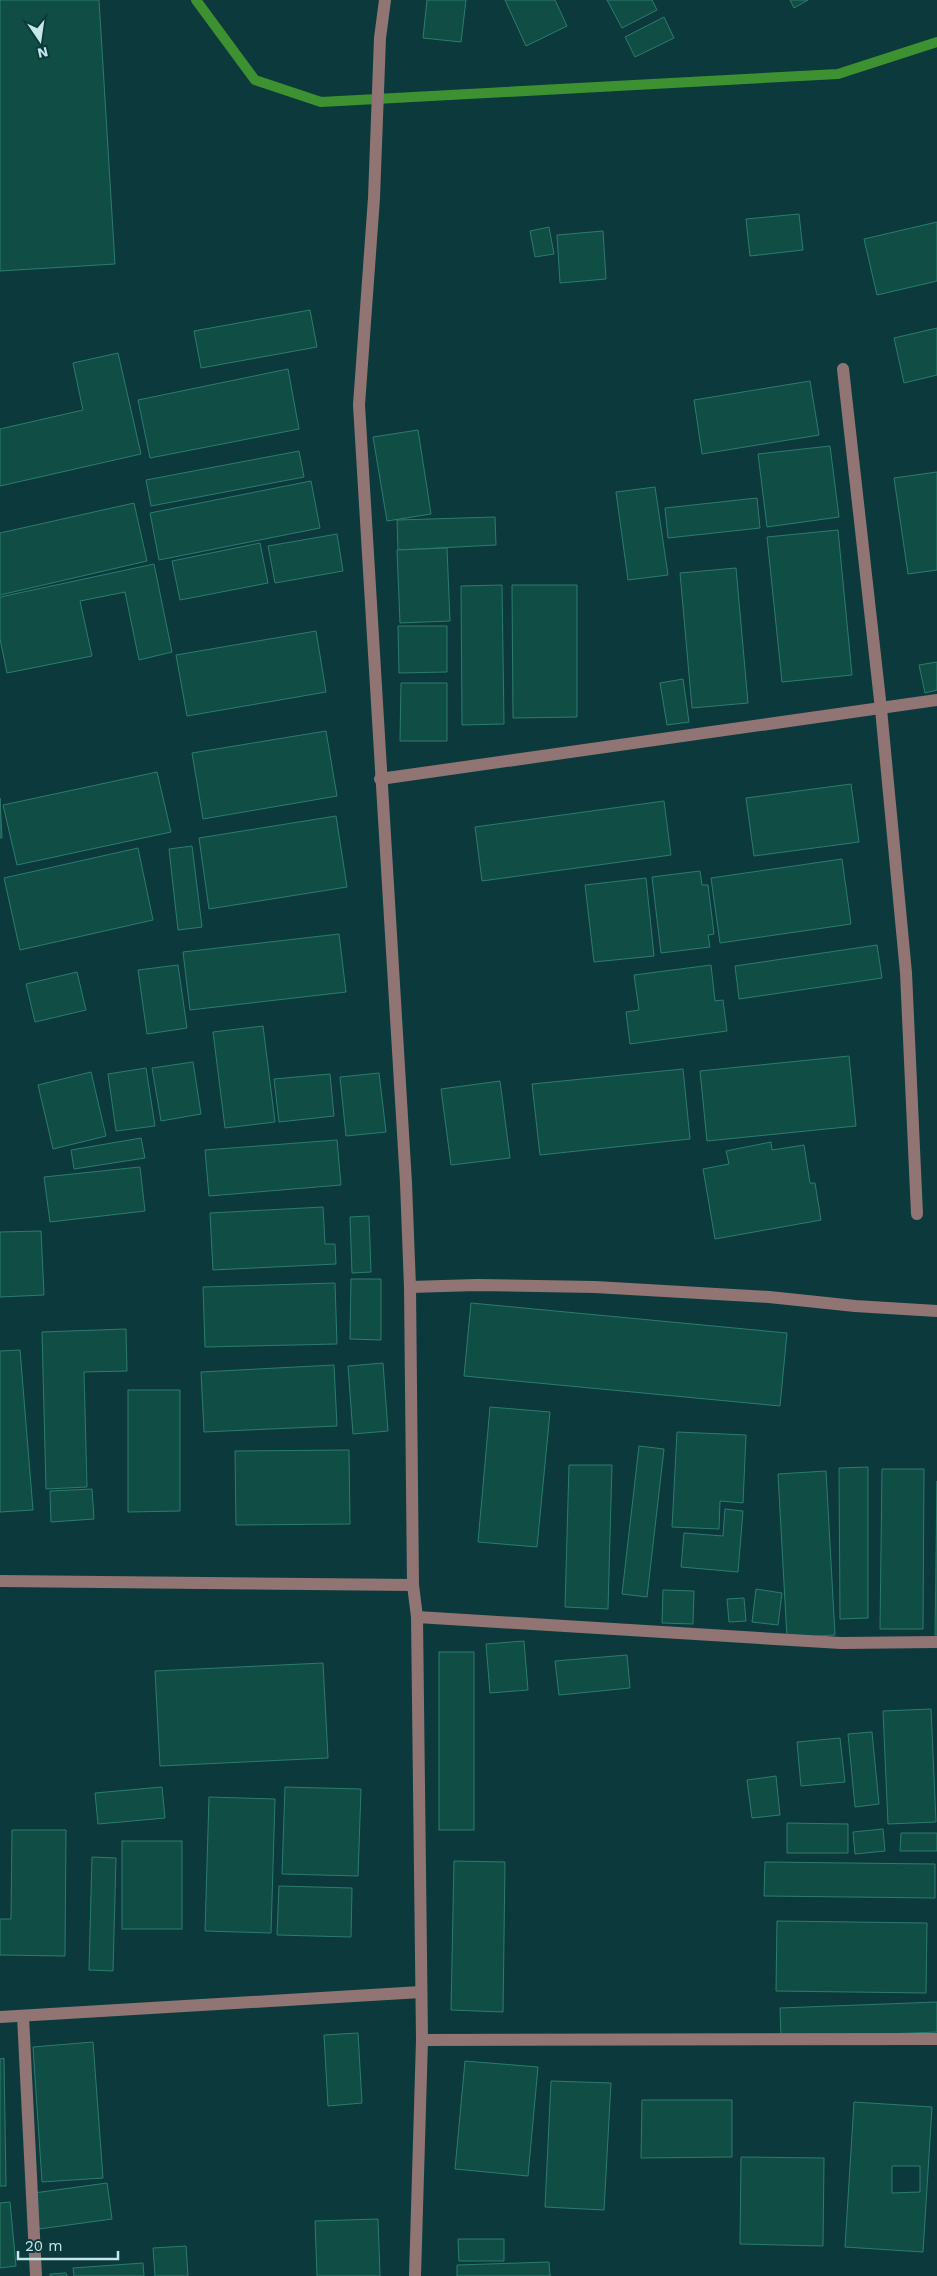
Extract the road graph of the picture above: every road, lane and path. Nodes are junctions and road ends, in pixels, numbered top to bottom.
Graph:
1 (384, 0) edge
2 (843, 369) dead end
3 (937, 700) edge
4 (881, 710) junction
5 (380, 779) junction
6 (917, 1214) dead end
7 (410, 1288) junction
8 (937, 1311) edge
9 (0, 1581) edge
10 (413, 1585) junction
11 (417, 1617) junction
12 (937, 1642) edge
13 (421, 1992) junction
14 (0, 2016) edge
15 (23, 2016) junction
16 (937, 2039) edge
17 (422, 2040) junction
18 (36, 2276) edge
19 (415, 2276) edge

1 - 5 street
2 - 4 street
3 - 4 street
4 - 5 street
4 - 6 street
5 - 7 street
7 - 8 street
7 - 10 street
9 - 10 street
10 - 11 street
11 - 12 street
11 - 13 street
13 - 15 street
13 - 17 street
14 - 15 street
15 - 18 street
16 - 17 street
17 - 19 street

